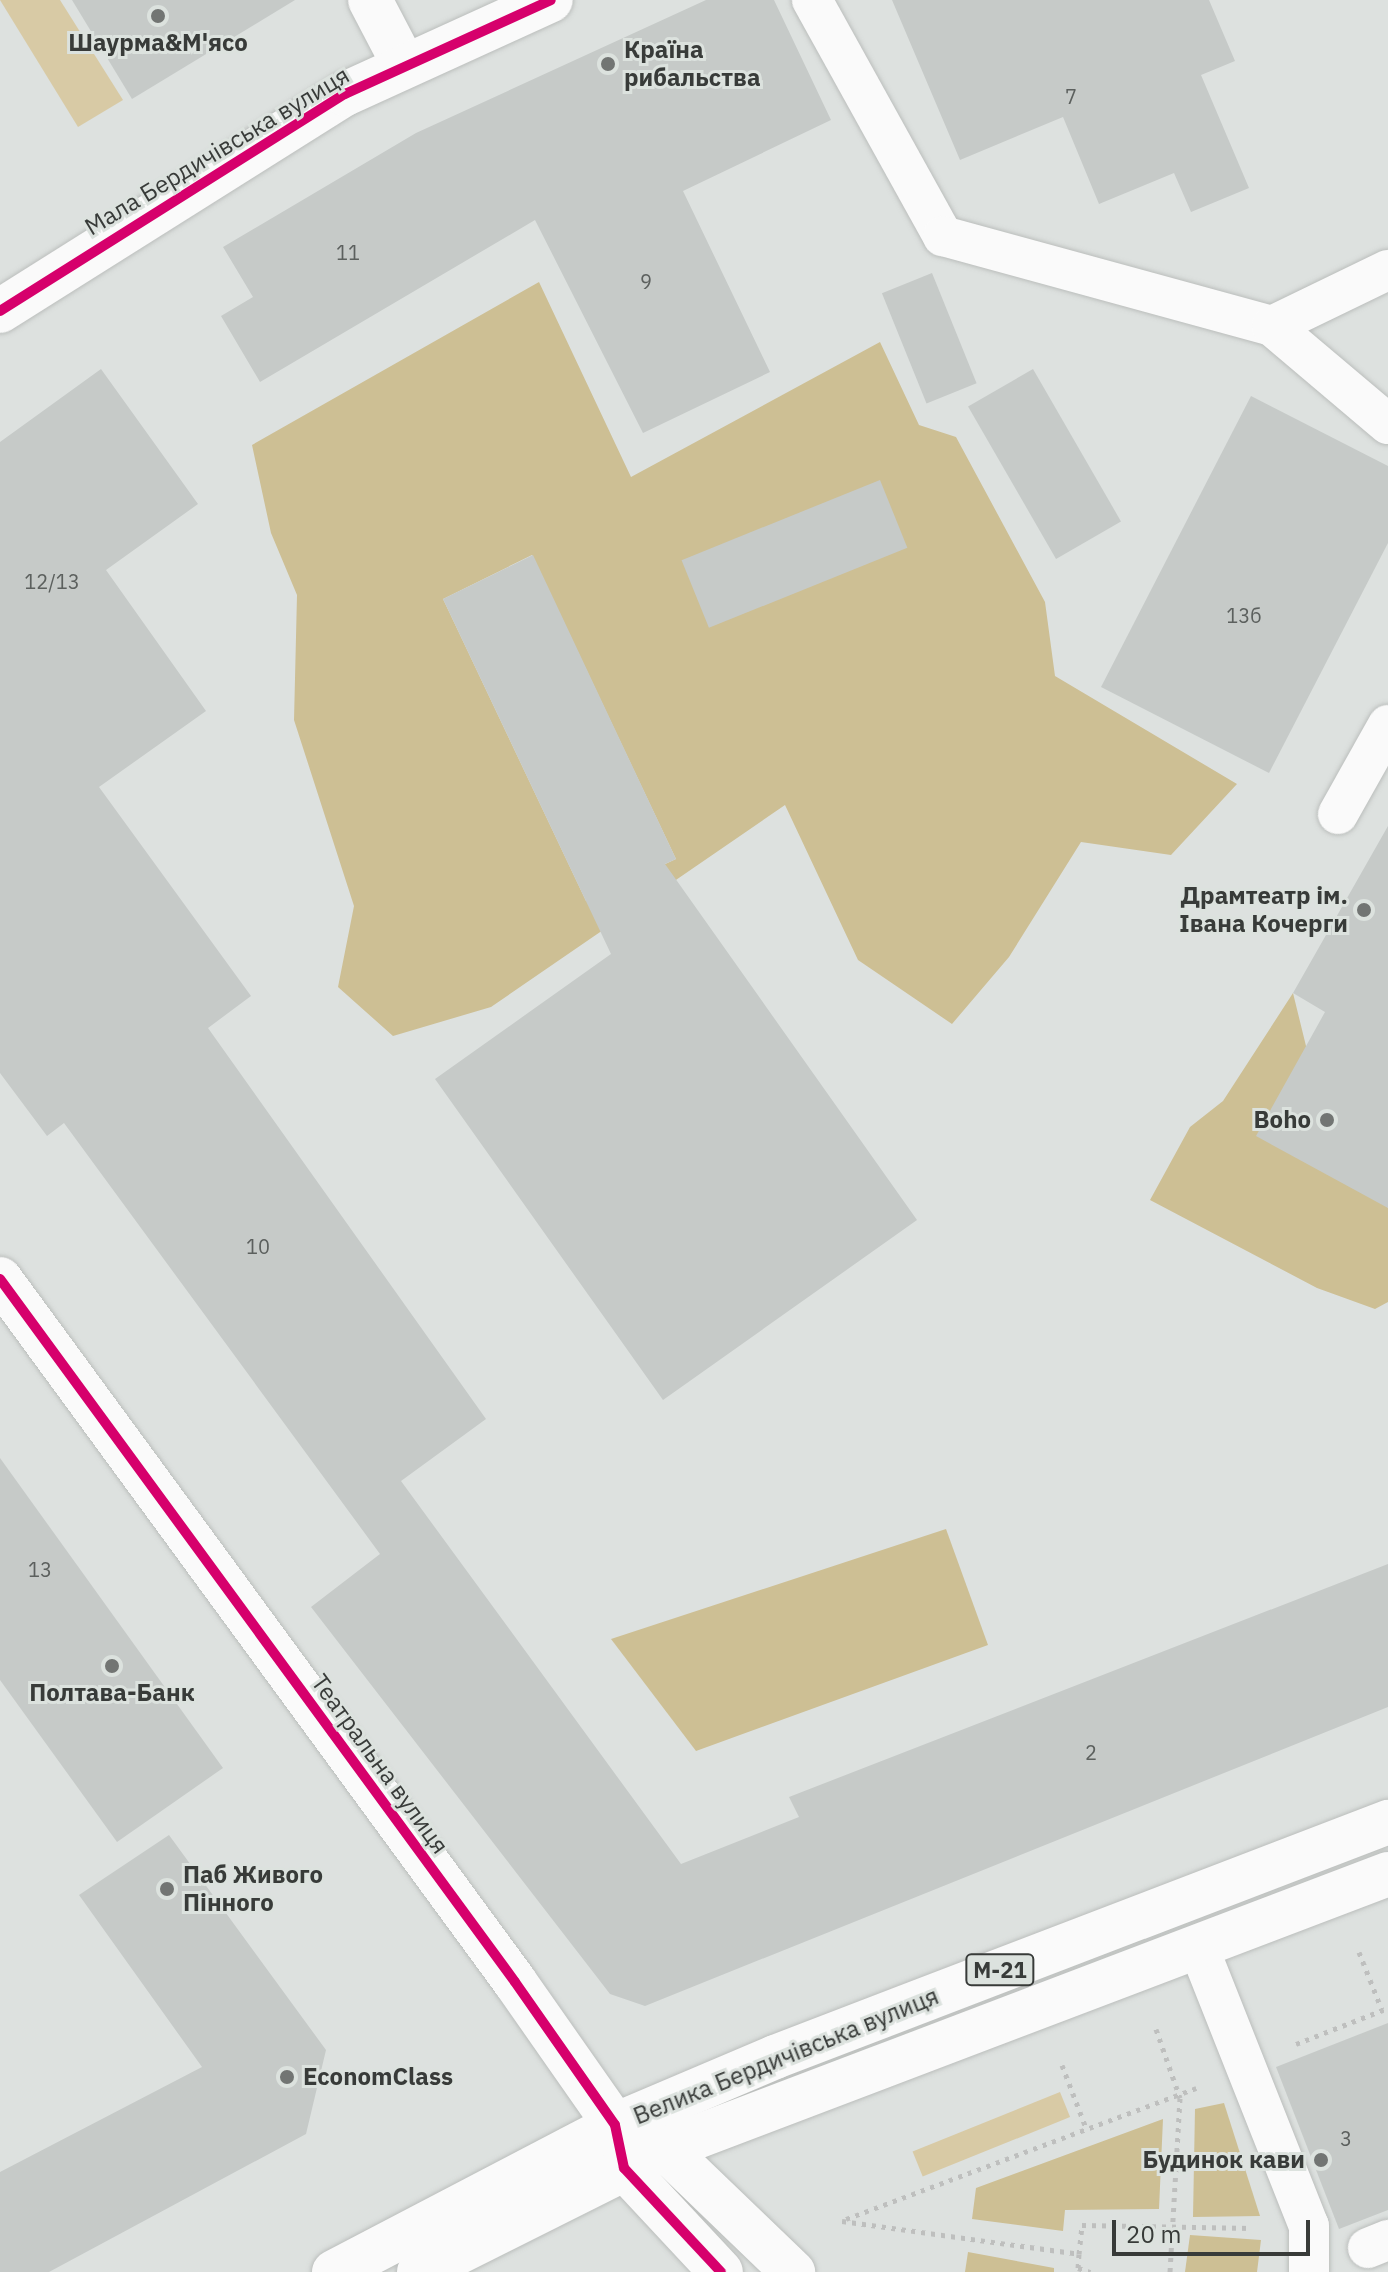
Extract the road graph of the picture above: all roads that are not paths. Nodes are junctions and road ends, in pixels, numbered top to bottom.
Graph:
1 (370, 0) edge
2 (551, 0) edge
3 (812, 0) edge
4 (404, 65) junction
5 (1388, 270) edge
6 (0, 311) edge
7 (1272, 326) junction
8 (1388, 424) edge
9 (1388, 725) edge
10 (1338, 814) dead end
11 (0, 1279) edge
12 (1388, 1822) edge
13 (1388, 1874) edge
14 (1198, 1946) junction
15 (615, 2125) junction
16 (665, 2149) junction
17 (624, 2168) junction
18 (334, 2272) edge
19 (419, 2272) edge
20 (721, 2272) edge
21 (793, 2272) edge
22 (1309, 2272) edge

1 - 4 main road
2 - 4 main road, Мала Бердичівська вулиця
3 - 7 lane
4 - 6 main road, Мала Бердичівська вулиця
5 - 7 lane
7 - 8 lane
9 - 10 lane
11 - 15 main road, Театральна вулиця
12 - 15 main road, Велика Бердичівська вулиця / М-21
13 - 14 main road, Велика Бердичівська вулиця / М-21
14 - 16 main road, Велика Бердичівська вулиця / М-21
14 - 22 lane
15 - 16 main road, Театральна вулиця
15 - 17 main road, Театральна вулиця
15 - 18 main road, Велика Бердичівська вулиця / М-21
16 - 17 main road, Велика Бердичівська вулиця / М-21
16 - 21 main road, Театральна вулиця
17 - 19 main road, Велика Бердичівська вулиця / М-21
17 - 20 main road

